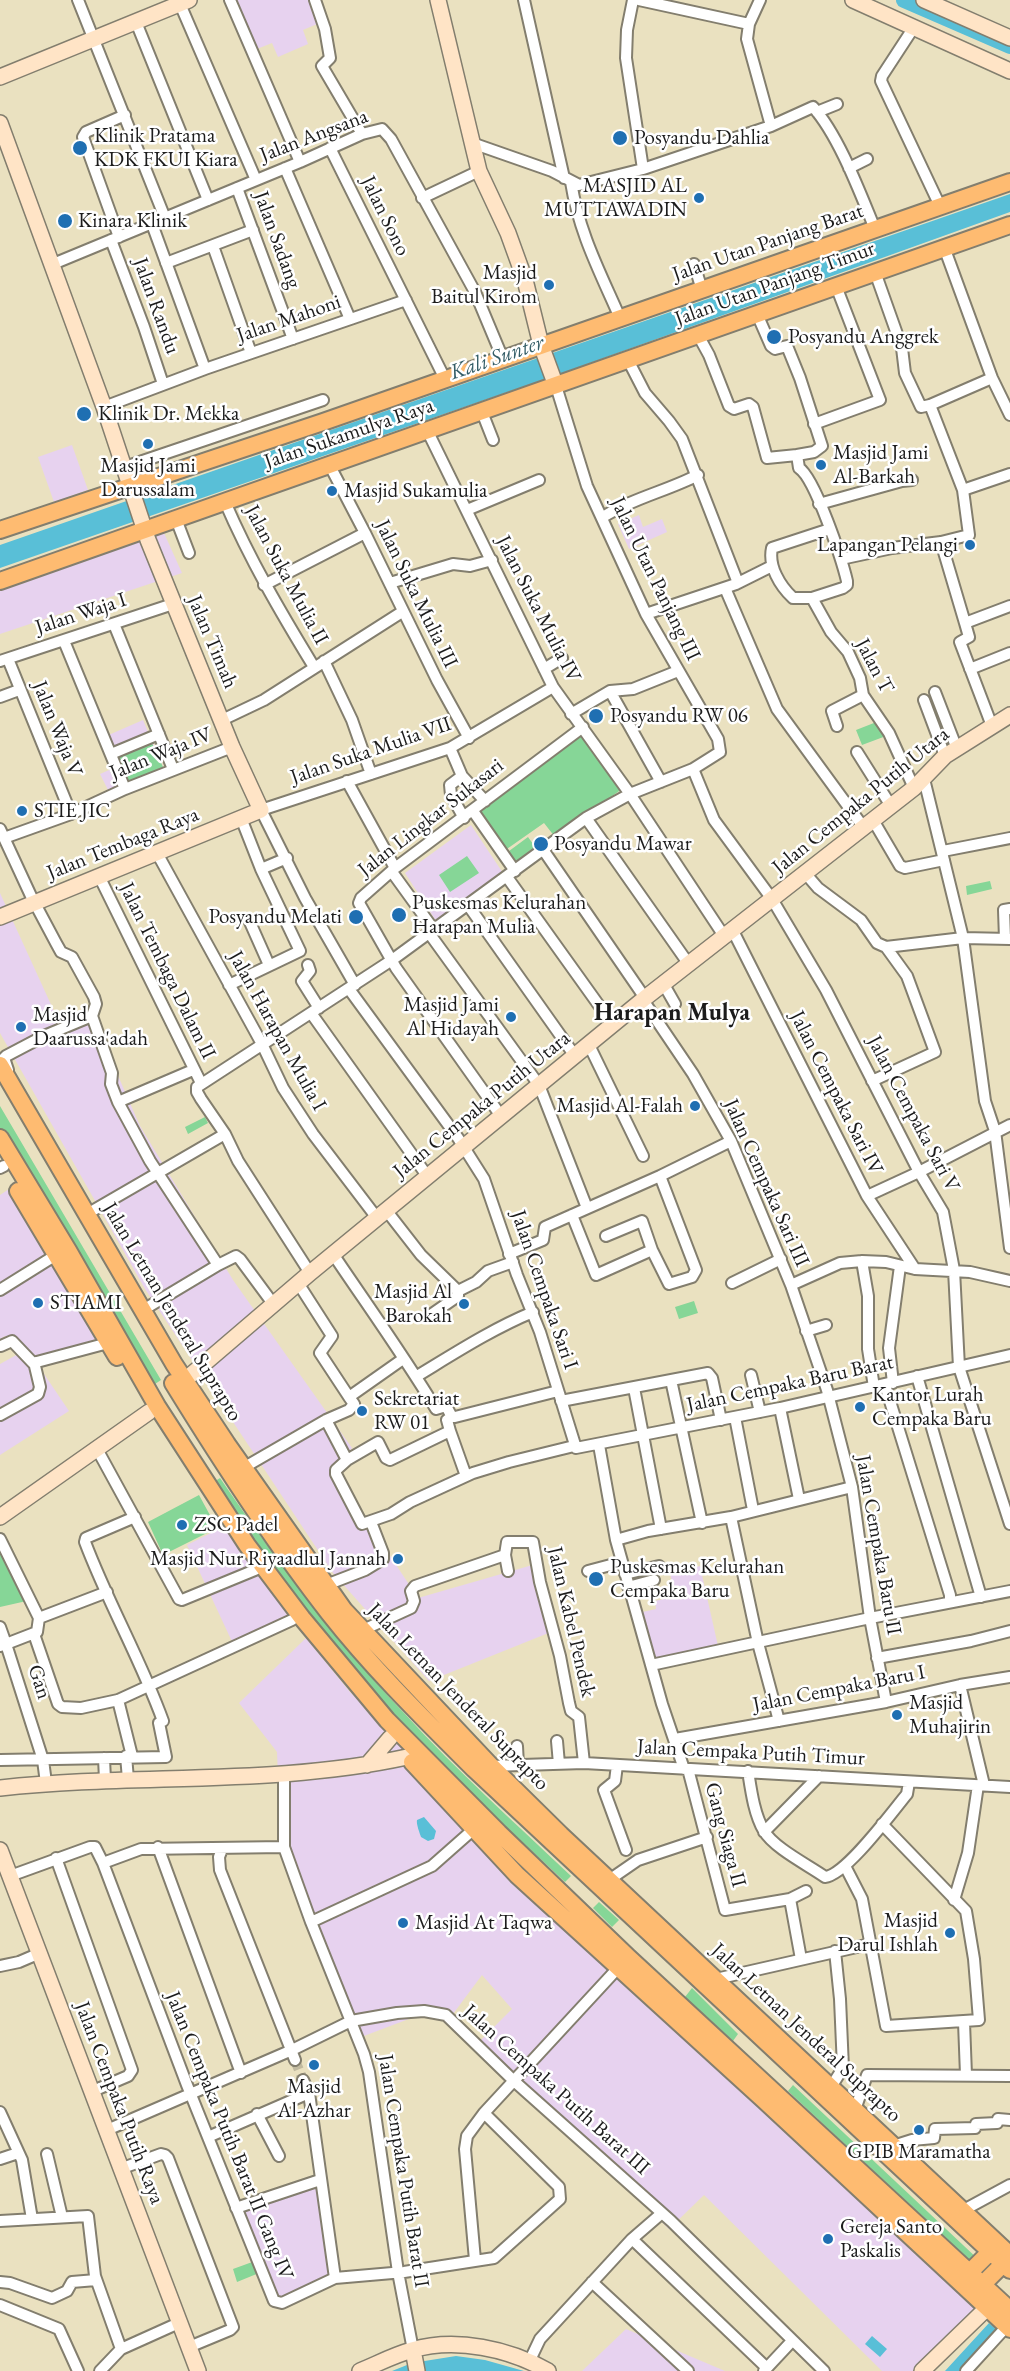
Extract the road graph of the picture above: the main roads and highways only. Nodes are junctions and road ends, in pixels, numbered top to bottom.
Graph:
1 (1010, 182) edge
2 (1010, 225) edge
3 (555, 384) joint
4 (0, 530) edge
5 (0, 581) edge
6 (2, 1076) edge
7 (0, 1138) edge
8 (1, 1164) edge
9 (220, 1444) junction
10 (204, 1485) junction
11 (351, 1686) junction
12 (425, 1698) junction
13 (426, 1720) junction
14 (654, 1930) junction
15 (809, 2142) junction
16 (833, 2147) junction
17 (990, 2252) junction
18 (1008, 2263) edge
19 (969, 2273) junction
20 (982, 2285) junction
21 (1002, 2317) edge

1 - 4 main road, Jalan Utan Panjang Barat
2 - 3 main road, Jalan Utan Panjang Timur
3 - 5 main road, Jalan Sukamulya Raya
6 - 9 main road, Jalan Letnan Jenderal Suprapto
6 - 9 main road, Jalan Letnan Jenderal Suprapto
7 - 10 main road
8 - 10 main road
9 - 12 main road, Jalan Letnan Jenderal Suprapto
9 - 13 main road, Jalan Letnan Jenderal Suprapto
10 - 11 main road
10 - 11 main road
11 - 15 main road
11 - 16 main road
12 - 13 main road
12 - 14 main road, Jalan Letnan Jenderal Suprapto
13 - 14 main road, Jalan Letnan Jenderal Suprapto
14 - 17 main road, Jalan Letnan Jenderal Suprapto
14 - 18 main road, Jalan Letnan Jenderal Suprapto
15 - 16 main road
15 - 21 main road
16 - 19 main road
17 - 18 main road, Jalan Letnan Jenderal Suprapto
17 - 19 main road
18 - 20 main road
19 - 20 main road
20 - 21 main road

